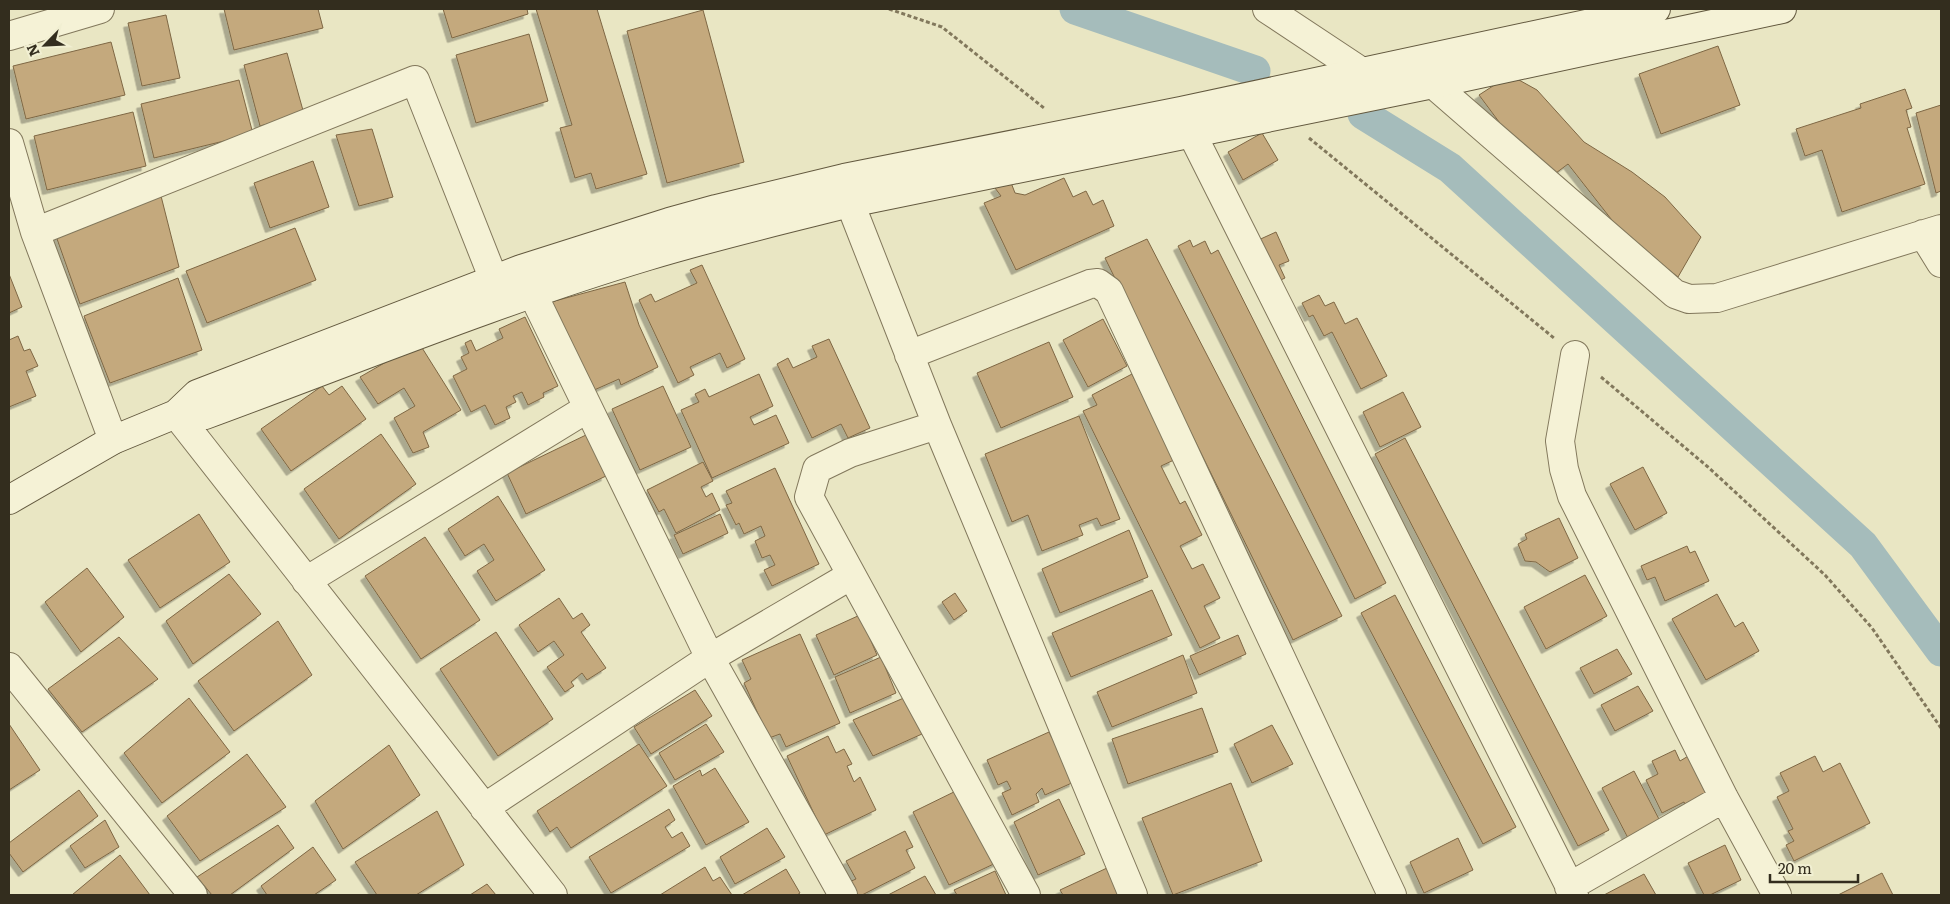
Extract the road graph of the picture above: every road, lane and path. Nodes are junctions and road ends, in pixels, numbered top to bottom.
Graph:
1 (100, 9) edge
2 (889, 9) edge
3 (1267, 9) edge
4 (1656, 9) edge
5 (1766, 11) edge
6 (9, 36) edge
7 (1431, 71) junction
8 (1365, 85) junction
9 (1266, 92) junction
10 (1282, 115) junction
11 (1186, 121) junction
12 (1074, 132) junction
13 (9, 143) edge
14 (847, 191) junction
15 (1932, 231) edge
16 (35, 232) junction
17 (1941, 263) edge
18 (521, 268) junction
19 (494, 280) junction
20 (531, 295) junction
21 (909, 355) junction
22 (1575, 355) junction
23 (588, 408) junction
24 (176, 414) junction
25 (937, 425) junction
26 (114, 440) junction
27 (9, 500) edge
28 (850, 576) junction
29 (306, 581) junction
30 (710, 658) junction
31 (9, 667) edge
32 (1941, 728) edge
33 (1724, 798) junction
34 (484, 808) junction
35 (1571, 891) edge
36 (193, 895) edge
37 (553, 895) edge
38 (843, 895) edge
39 (1026, 895) edge
40 (1133, 895) edge
41 (1392, 895) edge
42 (1777, 895) edge

1 - 6 street
2 - 12 path
3 - 8 street
4 - 7 street
5 - 7 street
7 - 8 street
7 - 15 street
8 - 9 street
8 - 10 street
9 - 10 street
9 - 11 street
10 - 11 street
10 - 22 path
11 - 12 street
11 - 14 street
11 - 35 street
12 - 14 street
13 - 16 street
14 - 18 street
14 - 20 street
14 - 21 street
15 - 17 street
16 - 19 street
16 - 26 street
18 - 19 street
18 - 20 street
19 - 24 street
20 - 23 street
20 - 24 street
21 - 25 street
21 - 41 street
22 - 32 path
22 - 33 street
23 - 29 street
23 - 30 street
24 - 26 street
24 - 29 street
25 - 28 street
25 - 40 street
26 - 27 street
28 - 30 street
28 - 39 street
29 - 34 street
30 - 34 street
30 - 38 street
31 - 36 street
33 - 35 street
33 - 42 street
34 - 37 street

